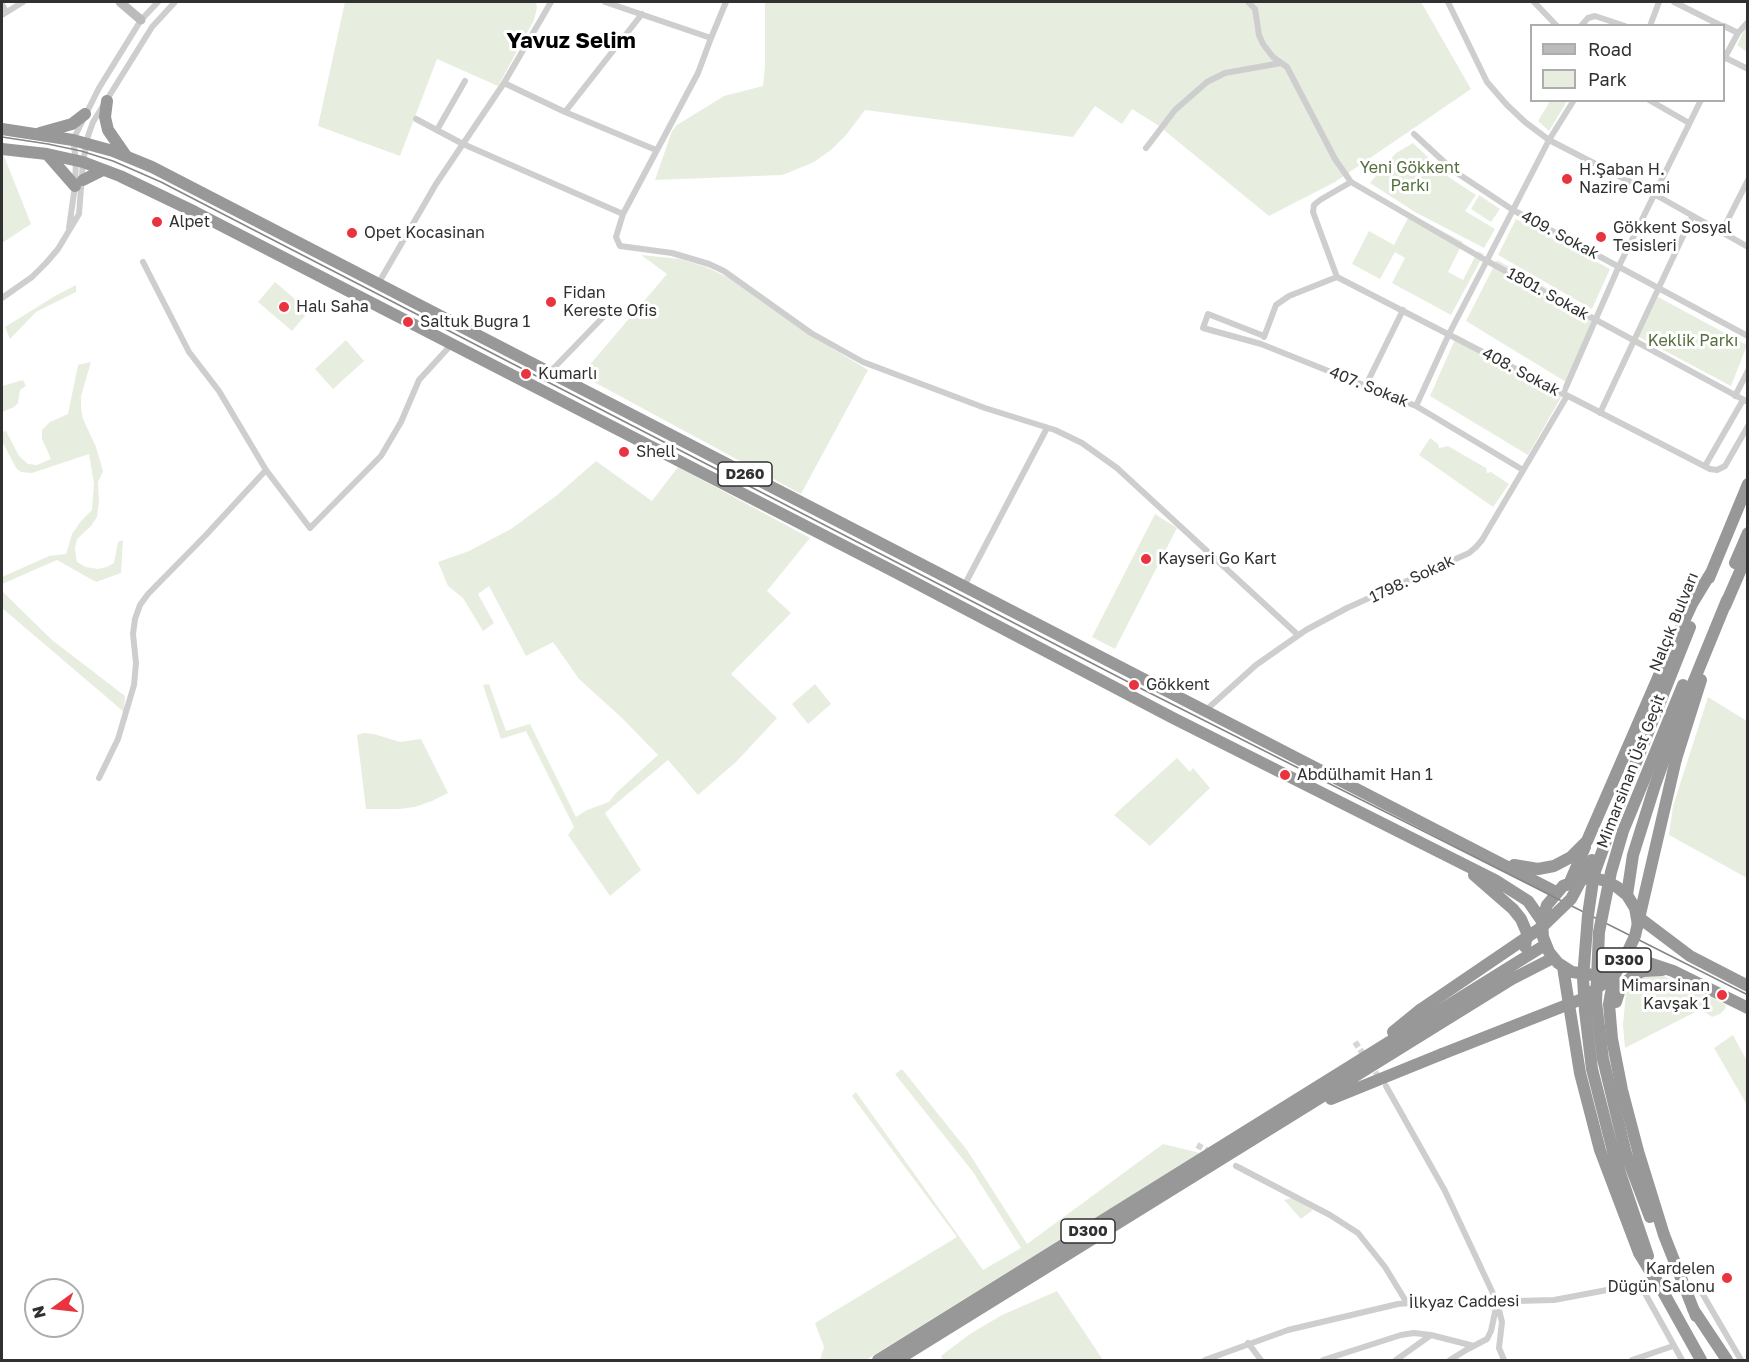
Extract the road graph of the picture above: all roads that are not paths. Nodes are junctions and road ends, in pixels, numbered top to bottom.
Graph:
1 (23, 2) edge
2 (120, 2) edge
3 (175, 2) edge
4 (551, 2) edge
5 (605, 2) edge
6 (726, 2) edge
7 (1248, 2) edge
8 (1448, 2) edge
9 (1534, 2) edge
10 (1659, 2) edge
11 (1674, 2) edge
12 (154, 3) edge
13 (2, 4) edge
14 (4, 14) edge
15 (642, 14) junction
16 (141, 20) junction
17 (1748, 21) edge
18 (1555, 24) edge
19 (1583, 24) edge
20 (1619, 24) edge
21 (1651, 24) edge
22 (1719, 24) edge
23 (1725, 27) edge
24 (150, 30) junction
25 (1738, 33) junction
26 (711, 38) junction
27 (1725, 55) edge
28 (1725, 58) edge
29 (1281, 63) junction
30 (1748, 69) edge
31 (465, 81) dead end
32 (504, 83) junction
33 (107, 101) junction
34 (1573, 102) edge
35 (1652, 102) edge
36 (1700, 102) edge
37 (565, 112) junction
38 (85, 114) junction
39 (416, 119) dead end
40 (1689, 123) junction
41 (2, 129) edge
42 (437, 130) junction
43 (35, 134) junction
44 (1414, 134) dead end
45 (73, 140) junction
46 (1549, 140) junction
47 (86, 144) junction
48 (463, 144) junction
49 (1146, 148) dead end
50 (2, 149) edge
51 (656, 150) junction
52 (47, 154) junction
53 (127, 157) junction
54 (79, 161) junction
55 (103, 170) junction
56 (1748, 180) edge
57 (1351, 182) junction
58 (79, 183) junction
59 (1654, 194) junction
60 (1513, 210) junction
61 (623, 214) junction
62 (1692, 217) junction
63 (1721, 233) junction
64 (1748, 247) edge
65 (1487, 261) junction
66 (143, 262) dead end
67 (1619, 266) junction
68 (1336, 277) junction
69 (378, 285) junction
70 (1658, 287) junction
71 (2, 298) edge
72 (1403, 310) junction
73 (609, 311) dead end
74 (1596, 321) junction
75 (1449, 334) junction
76 (1264, 336) junction
77 (1748, 336) edge
78 (1633, 341) junction
79 (1262, 344) junction
80 (451, 345) junction
81 (1748, 371) edge
82 (549, 374) junction
83 (1366, 386) junction
84 (1565, 395) junction
85 (1735, 396) junction
86 (1745, 401) edge
87 (1416, 406) junction
88 (1600, 413) junction
89 (1748, 426) edge
90 (1047, 428) junction
91 (1705, 466) junction
92 (266, 470) junction
93 (1523, 470) junction
94 (1748, 484) edge
95 (1748, 533) edge
96 (1748, 553) edge
97 (1712, 571) junction
98 (963, 587) junction
99 (1727, 600) junction
100 (1298, 635) junction
101 (1683, 685) joint
102 (1204, 712) junction
103 (99, 778) dead end
104 (1619, 805) junction
105 (1589, 838) junction
106 (1478, 851) junction
107 (1464, 866) junction
108 (1570, 882) junction
109 (1556, 892) junction
110 (1627, 895) junction
111 (1637, 916) junction
112 (1542, 921) junction
113 (1545, 945) junction
114 (1553, 958) junction
115 (1625, 960) junction
116 (1518, 962) junction
117 (1563, 967) junction
118 (1672, 971) junction
119 (1748, 986) edge
120 (1748, 1008) edge
121 (1612, 1039) junction
122 (1358, 1062) junction
123 (1386, 1086) tunnel mouth
124 (1302, 1110) junction
125 (1620, 1154) junction
126 (1236, 1166) dead end
127 (1659, 1286) junction
128 (1642, 1288) junction
129 (1702, 1293) dead end
130 (1497, 1302) junction
131 (1407, 1303) junction
132 (1696, 1316) junction
133 (1431, 1335) junction
134 (1248, 1343) junction
135 (1474, 1346) junction
136 (1673, 1346) junction
137 (878, 1360) edge
138 (897, 1360) edge
139 (1204, 1360) edge
140 (1261, 1360) edge
141 (1323, 1360) edge
142 (1396, 1360) edge
143 (1450, 1360) edge
144 (1504, 1360) edge
145 (1632, 1360) edge
146 (1682, 1360) edge
147 (1701, 1360) edge
148 (1727, 1360) edge
149 (1741, 1360) edge

1 - 14 street
2 - 16 street
3 - 24 street
4 - 32 street
5 - 15 street
6 - 26 street
7 - 29 street
8 - 46 street
9 - 18 street
10 - 21 street
11 - 22 street
12 - 16 street
13 - 14 street
15 - 26 street
15 - 37 street
16 - 24 street
16 - 38 street
17 - 25 street
19 - 20 street
23 - 25 street
24 - 33 street
25 - 27 street
26 - 51 street
28 - 30 street
29 - 49 street
29 - 57 street
31 - 42 street
32 - 37 street
32 - 48 street
33 - 47 street
33 - 53 highway
34 - 46 street
35 - 40 street
36 - 40 street, 1798. Sokak
37 - 51 street
38 - 43 highway
38 - 45 street
39 - 42 street
40 - 59 street, 1798. Sokak
41 - 43 highway, D260
42 - 48 street
43 - 45 highway, D260
44 - 60 street, 409. Sokak
45 - 47 highway, D260
45 - 54 street
46 - 59 street
46 - 60 street
47 - 53 highway, D260
47 - 54 street
48 - 61 street
48 - 69 street
50 - 52 highway, D260
51 - 61 street
52 - 54 highway, D260
52 - 58 highway
53 - 69 highway, D260
54 - 55 highway, D260
54 - 58 street
55 - 58 highway
55 - 80 highway, D260
56 - 63 street
57 - 65 street, 1801. Sokak
57 - 68 street
58 - 71 street
59 - 62 street
59 - 67 street, 1798. Sokak
60 - 65 street
60 - 67 street, 409. Sokak
61 - 90 street
62 - 63 street
62 - 70 street
63 - 64 street
65 - 74 street, 1801. Sokak
65 - 75 street
66 - 92 street
67 - 70 street, 409. Sokak
67 - 74 street, 1798. Sokak
68 - 72 street, 408. Sokak
68 - 76 street
69 - 82 highway, D260
70 - 77 street, 409. Sokak
70 - 78 street
72 - 75 street, 408. Sokak
72 - 83 street
73 - 82 street
74 - 78 street, 1801. Sokak
74 - 84 street, 1798. Sokak
75 - 84 street, 408. Sokak
75 - 87 street
76 - 79 street
76 - 79 street, 407. Sokak
78 - 85 street, 1801. Sokak
78 - 88 street
79 - 83 street, 407. Sokak
80 - 92 street
80 - 107 highway, D260
81 - 85 street
82 - 98 highway, D260
83 - 87 street, 407. Sokak
84 - 88 street, 408. Sokak
84 - 93 street, 1798. Sokak
85 - 86 street, 1801. Sokak
86 - 91 street
87 - 93 street, 407. Sokak
88 - 91 street, 408. Sokak
89 - 91 street
90 - 98 street
90 - 100 street
92 - 103 street
93 - 100 street, 1798. Sokak
94 - 97 highway, Nalçık Bulvarı / D300
95 - 101 highway, Nalçık Bulvarı
96 - 99 highway
97 - 104 highway, Nalçık Bulvarı / D300
97 - 105 highway
98 - 102 highway, D260
99 - 110 highway
99 - 124 highway, D300, bridge
100 - 102 street, 1798. Sokak
101 - 125 highway, Mimarsinan Üst Geçit, bridge
102 - 106 highway, D260
104 - 122 highway, D300, bridge
104 - 125 highway, Mimarsinan Üst Geçit, bridge
105 - 106 highway
105 - 108 highway
106 - 109 highway
107 - 112 highway
107 - 116 highway
108 - 109 highway
108 - 110 highway
109 - 112 highway
110 - 111 highway
111 - 115 highway
111 - 119 highway
112 - 113 highway
113 - 114 highway
113 - 116 highway, D300
114 - 117 highway
114 - 124 highway, D300
115 - 117 highway
115 - 118 highway
115 - 121 highway
116 - 122 highway, D300
117 - 127 highway
118 - 120 highway
118 - 121 highway
121 - 132 highway
122 - 137 highway, D300
123 - 130 street
124 - 138 highway, D300
125 - 127 highway
125 - 132 highway
126 - 131 street
127 - 128 street, İlkyaz Caddesi
127 - 147 highway
128 - 130 street, İlkyaz Caddesi
128 - 136 street
129 - 149 street
130 - 131 street, İlkyaz Caddesi
130 - 135 street
130 - 144 street
131 - 134 street, İlkyaz Caddesi
132 - 148 highway
133 - 135 street
133 - 141 street
133 - 142 street
134 - 139 street, İlkyaz Caddesi
134 - 140 street
135 - 143 street
136 - 145 street
136 - 146 street

